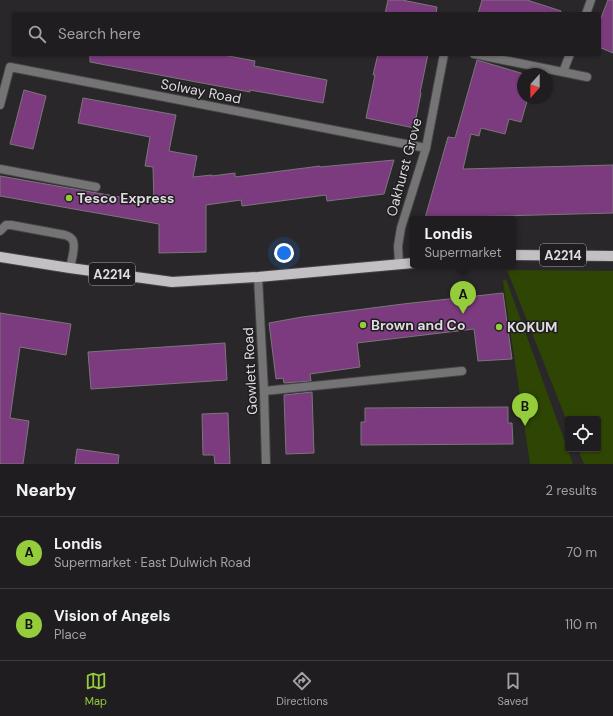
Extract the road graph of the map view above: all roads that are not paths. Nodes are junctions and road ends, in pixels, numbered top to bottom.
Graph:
1 (591, 0) edge
2 (587, 12) edge
3 (444, 56) edge
4 (484, 56) edge
5 (569, 56) edge
6 (563, 72) junction
7 (586, 77) dead end
8 (0, 105) edge
9 (426, 148) junction
10 (0, 169) edge
11 (96, 187) dead end
12 (0, 231) edge
13 (516, 254) edge
14 (613, 256) edge
15 (0, 257) edge
16 (410, 263) edge
17 (399, 264) junction
18 (70, 268) junction
19 (258, 277) junction
20 (462, 371) dead end
21 (264, 391) junction
22 (266, 464) edge

1 - 2 street
3 - 9 street, Oakhurst Grove
4 - 6 street
5 - 6 street
6 - 7 street
8 - 9 street, Solway Road
9 - 17 street, Oakhurst Grove
10 - 11 street
12 - 18 street
13 - 14 main road, A2214
15 - 18 main road, A2214
16 - 17 main road, A2214
17 - 19 main road, A2214
18 - 19 main road, A2214
19 - 21 street, Gowlett Road
20 - 21 street
21 - 22 street, Gowlett Road

